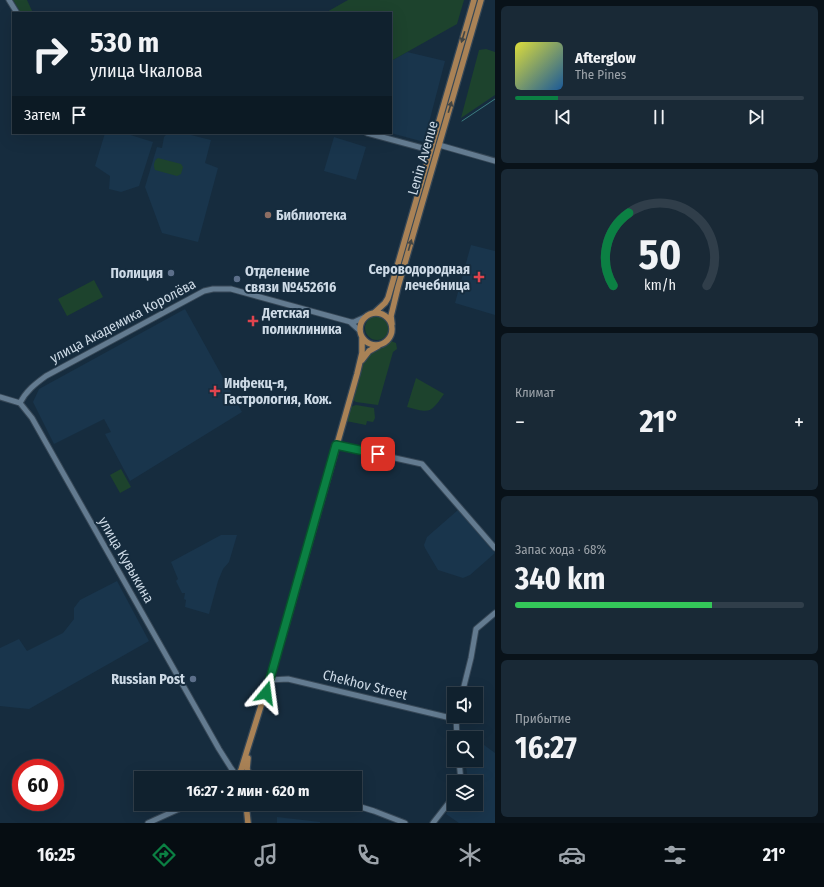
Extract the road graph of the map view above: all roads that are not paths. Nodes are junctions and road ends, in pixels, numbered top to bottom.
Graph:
1 (10, 0) edge
2 (474, 0) edge
3 (482, 0) edge
4 (16, 12) edge
5 (371, 134) edge
6 (432, 143) junction
7 (439, 145) junction
8 (430, 150) junction
9 (437, 152) junction
10 (495, 161) edge
11 (374, 313) junction
12 (365, 317) junction
13 (344, 320) junction
14 (392, 324) junction
15 (361, 334) junction
16 (380, 345) junction
17 (357, 374) junction
18 (0, 397) edge
19 (20, 403) junction
20 (336, 445) junction
21 (495, 548) edge
22 (495, 613) edge
23 (269, 680) junction
24 (464, 687) edge
25 (447, 715) edge
26 (254, 731) junction
27 (232, 771) edge
28 (240, 771) edge
29 (248, 771) edge
30 (447, 805) edge
31 (362, 807) edge
32 (175, 811) edge
33 (246, 811) edge
34 (148, 823) edge
35 (248, 823) edge
36 (405, 823) edge
37 (433, 823) edge

1 - 4 street
2 -> 6 main road, Lenin Avenue
7 -> 3 main road, Lenin Avenue
5 - 8 street
6 - 7 main road
6 - 8 main road, Lenin Avenue
7 - 9 main road, Lenin Avenue
7 - 10 street
8 - 9 main road
8 - 11 main road, Lenin Avenue
14 -> 9 main road, Lenin Avenue
11 - 12 main road
11 - 14 main road
12 - 13 street, улица Академика Королёва
12 - 15 main road
13 - 15 street
13 - 19 street, улица Академика Королёва
14 - 16 main road
15 - 16 main road
15 - 17 main road
16 - 17 main road
17 - 20 main road
18 - 19 street
19 - 27 street, улица Кувыкина
20 - 21 street
20 - 23 main road
22 - 24 street
23 - 25 street, Chekhov Street
23 - 26 main road
26 - 28 main road
26 - 29 main road
30 - 37 street
31 - 36 street
32 - 34 street
33 - 35 main road

